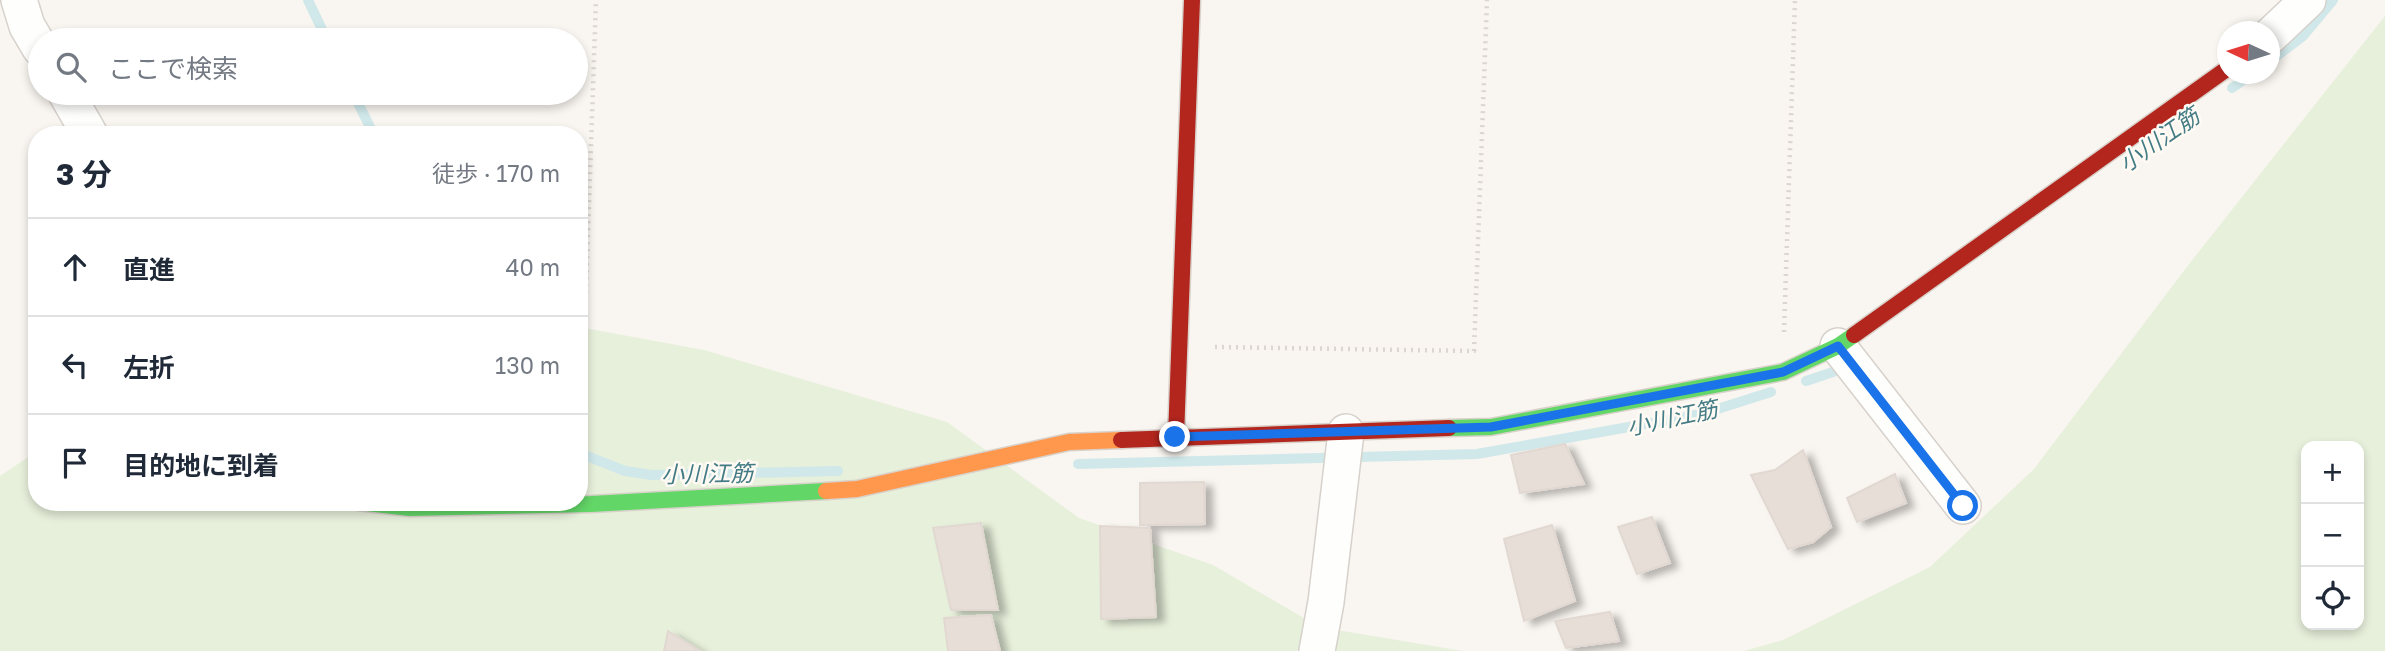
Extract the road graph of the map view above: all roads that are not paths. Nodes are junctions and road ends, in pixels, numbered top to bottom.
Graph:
1 (19, 0) edge
2 (1192, 0) edge
3 (2308, 0) edge
4 (2280, 27) edge
5 (28, 28) edge
6 (2217, 76) edge
7 (73, 105) edge
8 (85, 126) edge
9 (1846, 356) junction
10 (1346, 432) junction
11 (1175, 437) junction
12 (588, 505) edge
13 (1963, 506) dead end
14 (1317, 651) edge

1 - 5 street
2 - 11 street
3 - 4 street
6 - 9 street
7 - 8 street
9 - 10 street
9 - 13 street
10 - 11 street
10 - 14 street
11 - 12 street

